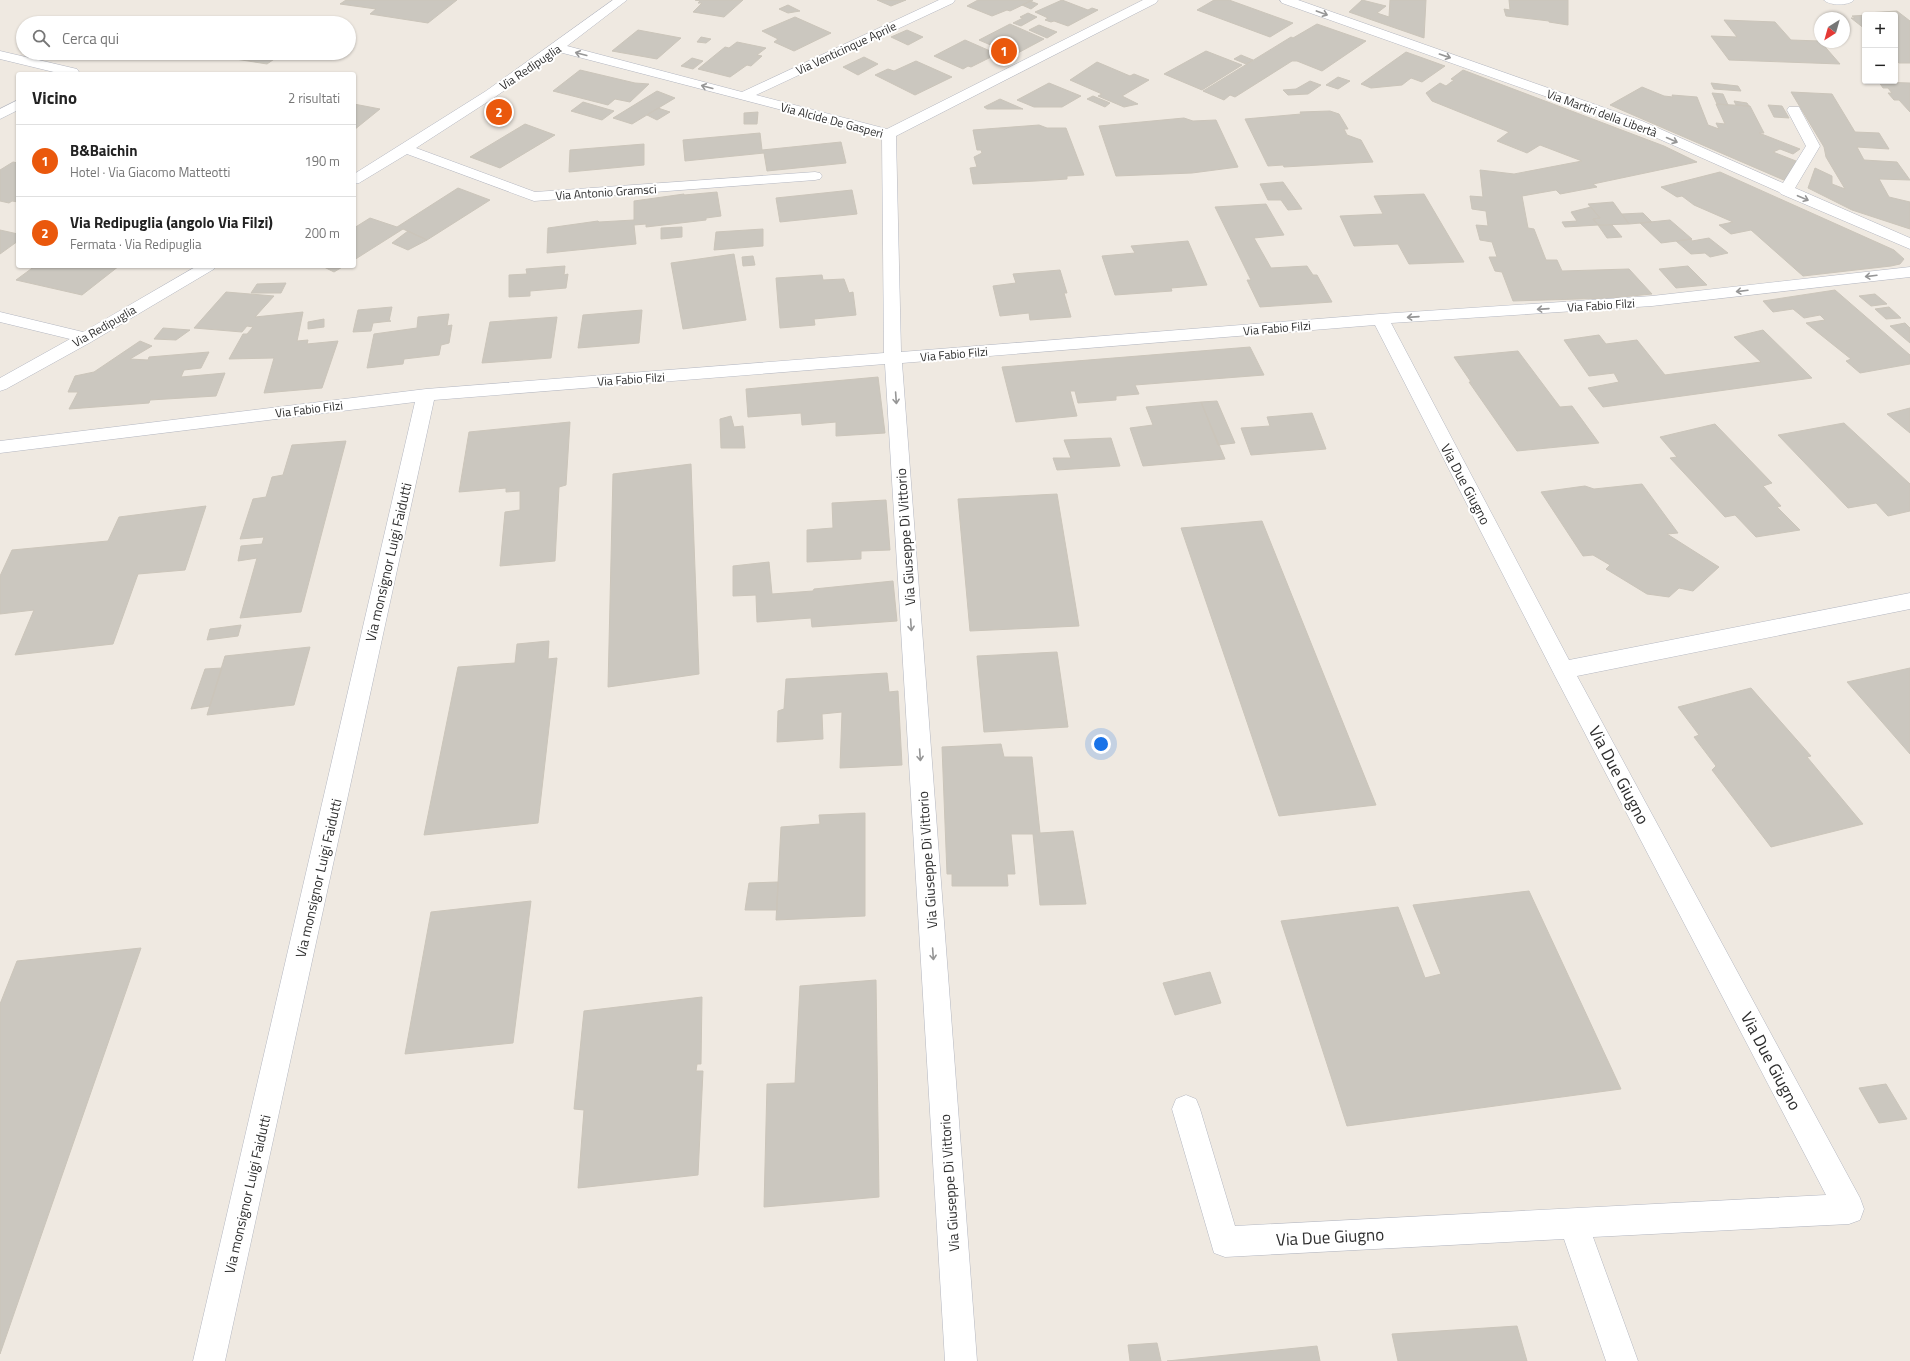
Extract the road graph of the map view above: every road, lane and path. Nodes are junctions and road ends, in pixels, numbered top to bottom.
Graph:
1 (621, 0) edge
2 (949, 0) edge
3 (1152, 0) edge
4 (1286, 0) edge
5 (1830, 0) edge
6 (1848, 0) edge
7 (559, 48) junction
8 (0, 55) edge
9 (16, 59) edge
10 (21, 60) edge
11 (72, 72) edge
12 (744, 96) junction
13 (16, 105) edge
14 (1794, 110) dead end
15 (0, 115) edge
16 (889, 134) junction
17 (406, 150) junction
18 (815, 176) dead end
19 (356, 179) edge
20 (1786, 191) junction
21 (1910, 244) edge
22 (205, 268) edge
23 (1910, 272) edge
24 (0, 316) edge
25 (1380, 320) junction
26 (85, 338) junction
27 (893, 359) junction
28 (0, 384) edge
29 (426, 395) junction
30 (0, 447) edge
31 (1910, 601) edge
32 (1563, 670) junction
33 (1186, 1109) dead end
34 (1574, 1225) junction
35 (210, 1361) edge
36 (961, 1361) edge
37 (1622, 1361) edge

1 - 7 street, Via Redipuglia
2 - 12 street, Via Venticinque Aprile
3 - 16 street
4 -> 20 street, Via Martiri della Libertà
5 - 6 street
12 -> 7 street, Via Alcide De Gasperi
7 - 17 street, Via Redipuglia
8 - 9 street
10 - 11 street
12 - 16 street, Via Alcide De Gasperi
13 - 15 street
14 - 20 street
16 - 27 street, Via Alcide De Gasperi
17 - 18 street, Via Antonio Gramsci
17 - 19 street, Via Redipuglia
20 -> 21 street, Via Martiri della Libertà
22 - 26 street, Via Redipuglia
23 -> 25 street, Via Fabio Filzi
24 - 26 street
25 - 27 street, Via Fabio Filzi
25 - 32 street, Via Due Giugno
26 - 28 street, Via Redipuglia
27 - 29 street, Via Fabio Filzi
27 -> 36 street, Via Giuseppe Di Vittorio
29 - 30 street, Via Fabio Filzi
29 - 35 street, Via monsignor Luigi Faidutti
31 - 32 street
32 - 34 street, Via Due Giugno
33 - 34 street, Via Due Giugno
34 - 37 street

